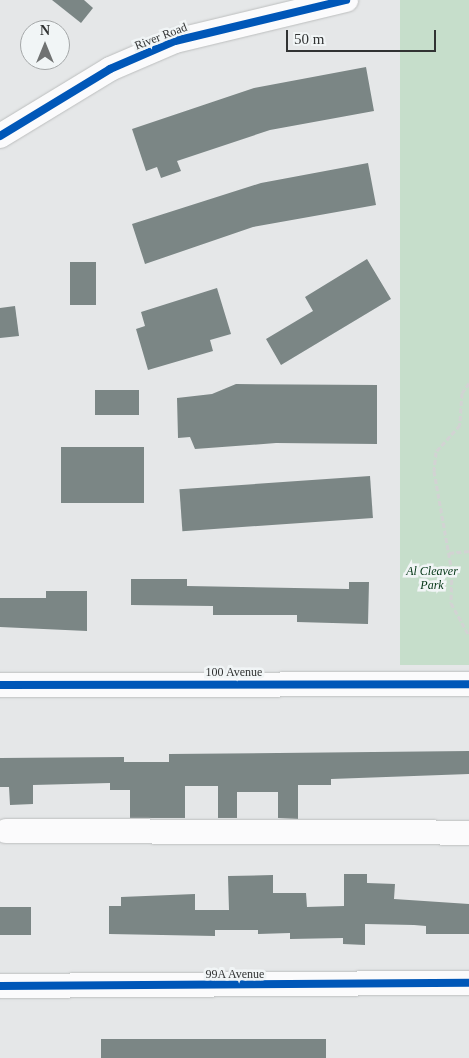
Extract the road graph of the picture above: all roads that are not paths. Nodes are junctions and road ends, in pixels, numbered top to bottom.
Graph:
1 (346, 0) edge
2 (0, 136) edge
3 (469, 684) edge
4 (0, 685) edge
5 (6, 831) dead end
6 (469, 833) edge
7 (469, 984) edge
8 (0, 986) edge

1 - 2 street, River Road
3 - 4 street, 100 Avenue
5 - 6 street
7 - 8 street, 99A Avenue

